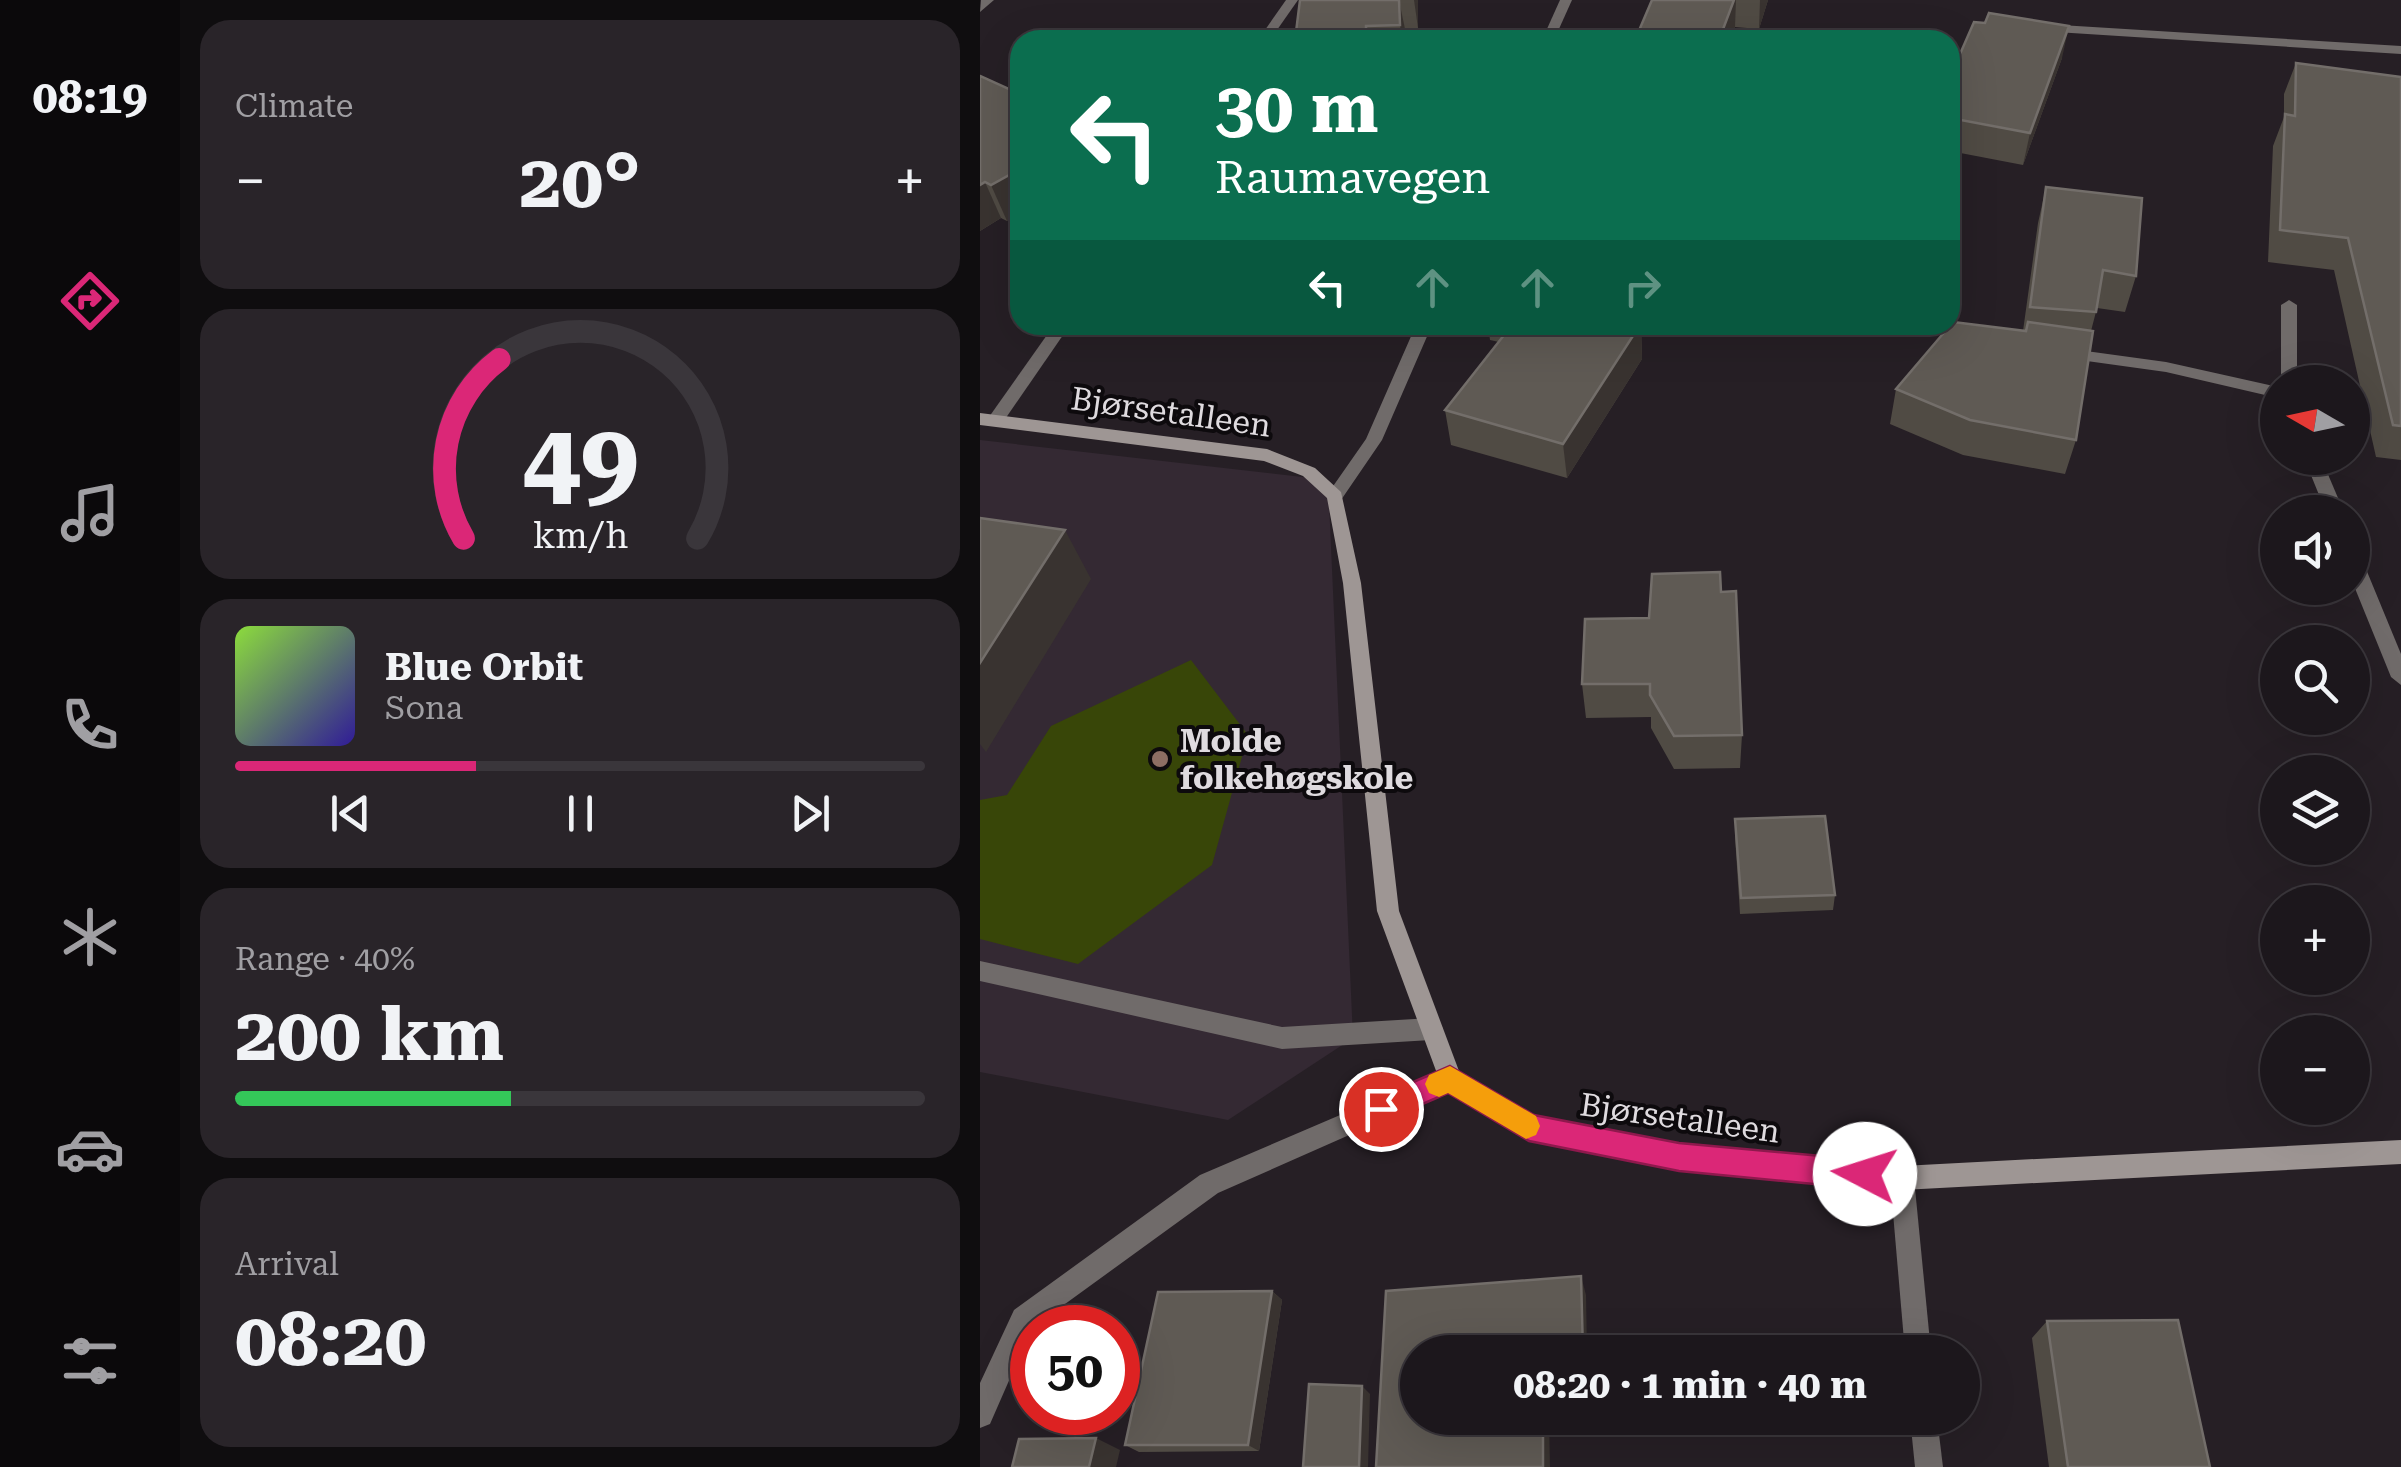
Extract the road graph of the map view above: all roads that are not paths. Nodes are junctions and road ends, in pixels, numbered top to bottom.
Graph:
1 (988, 0) edge
2 (1292, 0) edge
3 (1566, 0) edge
4 (980, 8) edge
5 (2038, 28) edge
6 (1271, 30) edge
7 (1552, 30) edge
8 (2401, 50) edge
9 (2289, 305) dead end
10 (1054, 335) edge
11 (1420, 335) edge
12 (2046, 352) edge
13 (2289, 365) edge
14 (2260, 389) edge
15 (987, 420) edge
16 (1335, 496) junction
17 (2370, 600) edge
18 (2401, 677) edge
19 (980, 971) edge
20 (1431, 1028) junction
21 (1450, 1079) junction
22 (2401, 1152) edge
23 (1902, 1178) junction
24 (1916, 1335) edge
25 (980, 1414) edge
26 (1925, 1435) edge
27 (1928, 1467) edge

1 - 4 street
2 - 6 street
3 - 7 street
5 - 8 street
9 - 13 street
10 - 15 street
11 - 16 street
12 - 14 street
15 - 16 main road, Bjørsetalleen
16 - 20 main road
17 - 18 street
19 - 20 street
20 - 21 main road
21 - 23 main road, Bjørsetalleen
21 - 25 street
22 - 23 main road, Bjørsetalleen
23 - 24 street
26 - 27 street

